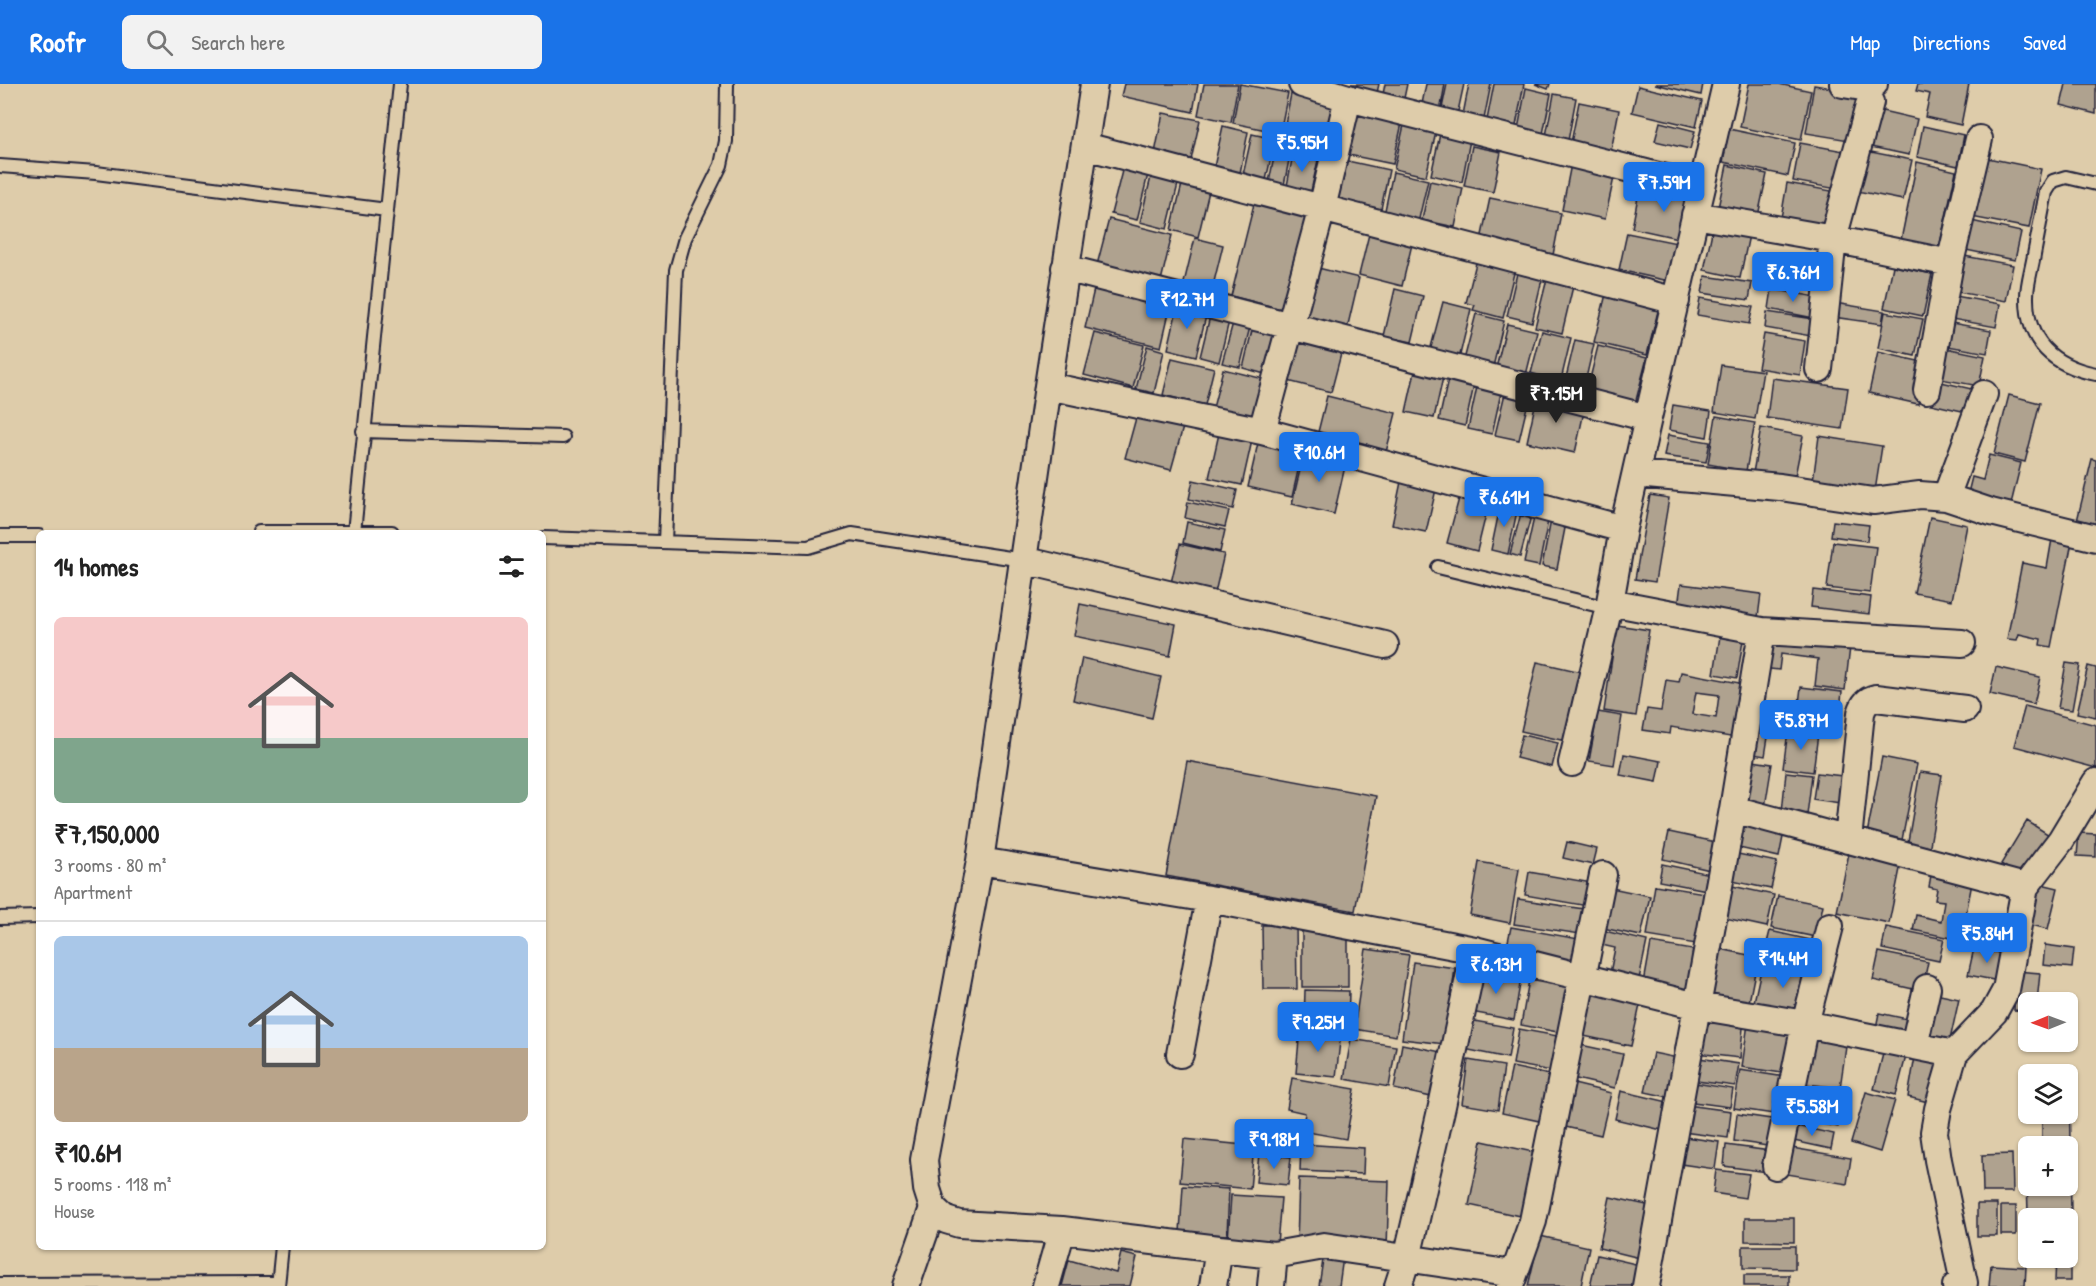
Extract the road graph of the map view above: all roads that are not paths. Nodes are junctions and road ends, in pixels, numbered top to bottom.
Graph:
1 (399, 84) edge
2 (727, 84) edge
3 (1094, 84) edge
4 (1302, 84) edge
5 (1726, 84) edge
6 (1843, 84) edge
7 (1872, 93) edge
8 (1348, 98) junction
9 (1979, 139) dead end
10 (1085, 146) junction
11 (0, 166) edge
12 (2096, 184) edge
13 (1702, 187) junction
14 (1322, 208) junction
15 (387, 210) junction
16 (1695, 215) junction
17 (1833, 239) junction
18 (1950, 263) junction
19 (1065, 268) junction
20 (1676, 301) junction
21 (1290, 326) junction
22 (1819, 369) dead end
23 (2096, 374) edge
24 (1048, 386) junction
25 (1927, 390) dead end
26 (1984, 394) dead end
27 (1648, 418) junction
28 (363, 430) junction
29 (1262, 431) junction
30 (563, 437) dead end
31 (1636, 474) junction
32 (1946, 497) junction
33 (1623, 529) junction
34 (354, 530) edge
35 (0, 536) edge
36 (36, 536) edge
37 (546, 538) edge
38 (2096, 538) edge
39 (665, 542) junction
40 (1023, 560) junction
41 (1438, 567) dead end
42 (1609, 605) junction
43 (1762, 631) junction
44 (1962, 644) dead end
45 (1385, 645) dead end
46 (1965, 709) dead end
47 (1572, 763) dead end
48 (2096, 783) edge
49 (1733, 809) junction
50 (1848, 840) junction
51 (980, 861) junction
52 (1603, 875) dead end
53 (2025, 887) junction
54 (1209, 898) junction
55 (36, 917) edge
56 (0, 918) edge
57 (1830, 926) dead end
58 (1475, 950) junction
59 (1583, 975) junction
60 (1927, 988) dead end
61 (1698, 1006) junction
62 (1805, 1024) junction
63 (1914, 1046) junction
64 (1180, 1054) dead end
65 (1954, 1054) junction
66 (1776, 1166) dead end
67 (933, 1208) junction
68 (1062, 1230) junction
69 (1219, 1249) junction
70 (282, 1250) edge
71 (1274, 1255) junction
72 (1407, 1258) junction
73 (1512, 1280) edge
74 (0, 1284) edge
75 (278, 1285) edge
76 (1962, 1285) edge
77 (906, 1286) edge
78 (1046, 1286) edge
79 (1213, 1286) edge
80 (1271, 1286) edge
81 (1398, 1286) edge
82 (1646, 1286) edge

1 - 15 lane
2 - 39 lane
3 - 10 street
4 - 8 street
5 - 13 street
6 - 7 street
7 - 17 street
8 - 13 street
8 - 14 street
9 - 18 street
10 - 14 street
10 - 19 street
11 - 15 lane
12 - 23 lane
13 - 16 street
14 - 20 street
14 - 21 street
15 - 28 lane
16 - 17 street
16 - 20 street
17 - 18 street
17 - 22 street
18 - 25 street
19 - 21 street
19 - 24 street
20 - 27 street
21 - 27 street
21 - 29 street
24 - 29 street
24 - 40 street
26 - 32 street
27 - 31 street
28 - 30 lane
28 - 34 lane
29 - 33 street
31 - 32 street
31 - 33 street
32 - 38 street
33 - 42 street
35 - 36 lane
37 - 39 lane
39 - 40 lane
40 - 45 street
40 - 51 street
41 - 42 lane
42 - 43 street
42 - 47 street
43 - 44 street
43 - 49 street
46 - 50 street
48 - 53 street
49 - 50 street
49 - 61 street
50 - 53 street
51 - 54 street
51 - 67 street
52 - 59 street
53 - 65 street
54 - 58 street
54 - 64 street
55 - 56 lane
57 - 62 street
58 - 59 street
58 - 72 street
59 - 61 street
59 - 73 street
60 - 63 street
61 - 62 street
61 - 82 street
62 - 63 street
62 - 66 street
63 - 65 street
65 - 76 street
67 - 68 street
67 - 77 street
68 - 69 street
68 - 78 street
69 - 71 street
69 - 79 street
70 - 75 lane
71 - 72 street
71 - 80 street
72 - 73 street
72 - 81 street
74 - 75 lane

